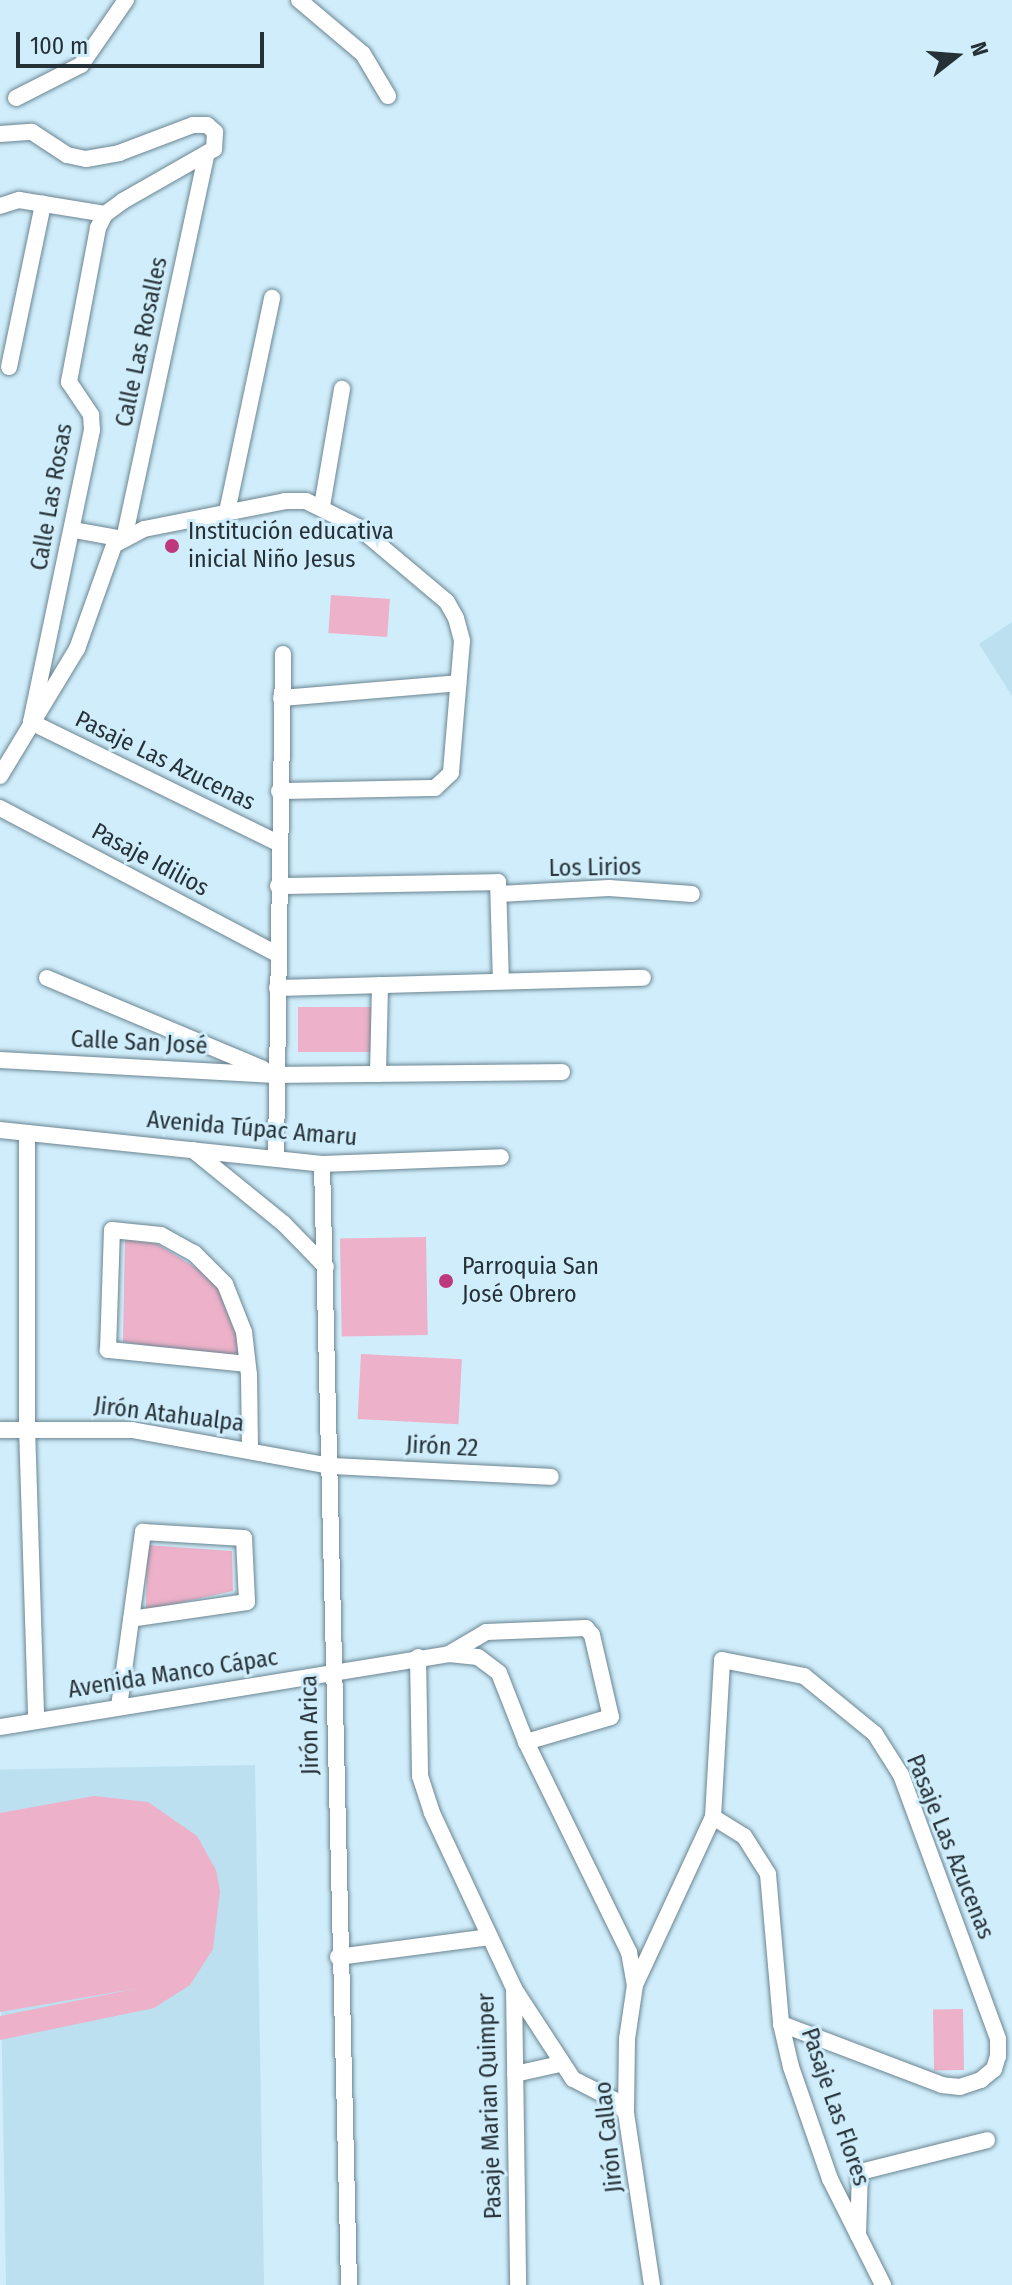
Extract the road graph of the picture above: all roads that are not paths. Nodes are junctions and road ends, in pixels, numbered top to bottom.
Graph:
1 (126, 0) edge
2 (299, 0) edge
3 (388, 96) dead end
4 (16, 98) dead end
5 (0, 134) edge
6 (206, 156) junction
7 (43, 204) junction
8 (0, 206) edge
9 (105, 214) junction
10 (272, 298) dead end
11 (9, 367) dead end
12 (342, 389) dead end
13 (322, 506) junction
14 (227, 512) junction
15 (74, 530) junction
16 (124, 539) junction
17 (283, 654) dead end
18 (458, 683) junction
19 (281, 698) junction
20 (31, 722) junction
21 (0, 776) edge
22 (279, 791) junction
23 (0, 808) edge
24 (278, 843) junction
25 (278, 886) junction
26 (499, 894) junction
27 (692, 894) dead end
28 (277, 954) junction
29 (47, 978) dead end
30 (643, 978) dead end
31 (501, 981) junction
32 (380, 985) junction
33 (277, 988) junction
34 (0, 1060) edge
35 (562, 1072) dead end
36 (378, 1074) junction
37 (276, 1075) junction
38 (0, 1130) edge
39 (27, 1133) junction
40 (192, 1149) junction
41 (276, 1156) junction
42 (501, 1157) dead end
43 (322, 1164) junction
44 (326, 1267) junction
45 (247, 1364) junction
46 (27, 1427) junction
47 (0, 1430) edge
48 (250, 1448) junction
49 (330, 1466) junction
50 (551, 1477) dead end
51 (131, 1619) junction
52 (449, 1654) junction
53 (418, 1657) junction
54 (333, 1673) junction
55 (119, 1707) junction
56 (36, 1721) junction
57 (0, 1727) edge
58 (526, 1742) junction
59 (713, 1817) junction
60 (490, 1937) junction
61 (338, 1957) junction
62 (635, 1985) junction
63 (514, 1988) junction
64 (781, 2024) junction
65 (560, 2064) junction
66 (515, 2074) junction
67 (626, 2113) junction
68 (987, 2140) dead end
69 (858, 2235) junction
70 (349, 2285) edge
71 (518, 2285) edge
72 (652, 2285) edge
73 (883, 2285) edge

1 - 4 street
2 - 3 street
5 - 6 street, Calle Las Rosalles
6 - 9 street
6 - 16 street, Calle Las Rosalles
7 - 8 street
7 - 9 street
7 - 11 street
9 - 15 street, Calle Las Rosas
10 - 14 street
12 - 13 street
13 - 14 street
13 - 18 street
14 - 16 street
15 - 16 street
15 - 20 street, Calle Las Rosas
16 - 20 street
17 - 19 street
18 - 19 street
18 - 22 street
19 - 22 street
20 - 21 street
20 - 24 street, Pasaje Las Azucenas
22 - 24 street
23 - 28 street, Pasaje Idilios
24 - 25 street
25 - 26 street
25 - 28 street
26 - 27 street, Los Lirios
26 - 31 street
28 - 33 street
29 - 37 street
30 - 31 street
31 - 32 street
32 - 33 street
32 - 36 street
33 - 37 street
34 - 37 street, Calle San José
35 - 36 street, Calle San José
36 - 37 street, Calle San José
37 - 41 street
38 - 39 street, Avenida Túpac Amaru
39 - 40 street, Avenida Túpac Amaru
39 - 46 street
40 - 41 street, Avenida Túpac Amaru
40 - 44 street
41 - 43 street, Avenida Túpac Amaru
42 - 43 street, Avenida Túpac Amaru
43 - 44 street, Jirón Arica
44 - 49 street, Jirón Arica
45 - 45 street
45 - 48 street
46 - 47 street, Jirón Atahualpa
46 - 48 street, Jirón Atahualpa
46 - 56 street
48 - 49 street, Jirón Atahualpa
49 - 50 street, Jirón 22
49 - 54 street, Jirón Arica
51 - 51 street
51 - 55 street
52 - 53 street, Avenida Manco Cápac
52 - 58 street
52 - 58 street, Avenida Manco Cápac
53 - 54 street, Avenida Manco Cápac
53 - 60 street, Pasaje Marian Quimper
54 - 55 street, Avenida Manco Cápac
54 - 61 street, Jirón Arica
55 - 56 street, Avenida Manco Cápac
56 - 57 street, Avenida Manco Cápac
58 - 62 street
59 - 62 street
59 - 64 street, Pasaje Las Flores
59 - 64 street, Pasaje Las Azucenas
60 - 61 street
60 - 63 street, Pasaje Marian Quimper
61 - 70 street, Jirón Arica
62 - 67 street, Jirón Callao
63 - 65 street
63 - 66 street, Pasaje Marian Quimper
64 - 69 street, Pasaje Las Flores
65 - 66 street
65 - 67 street
66 - 71 street, Pasaje Marian Quimper
67 - 72 street, Jirón Callao
68 - 69 street
69 - 73 street, Pasaje Las Flores

